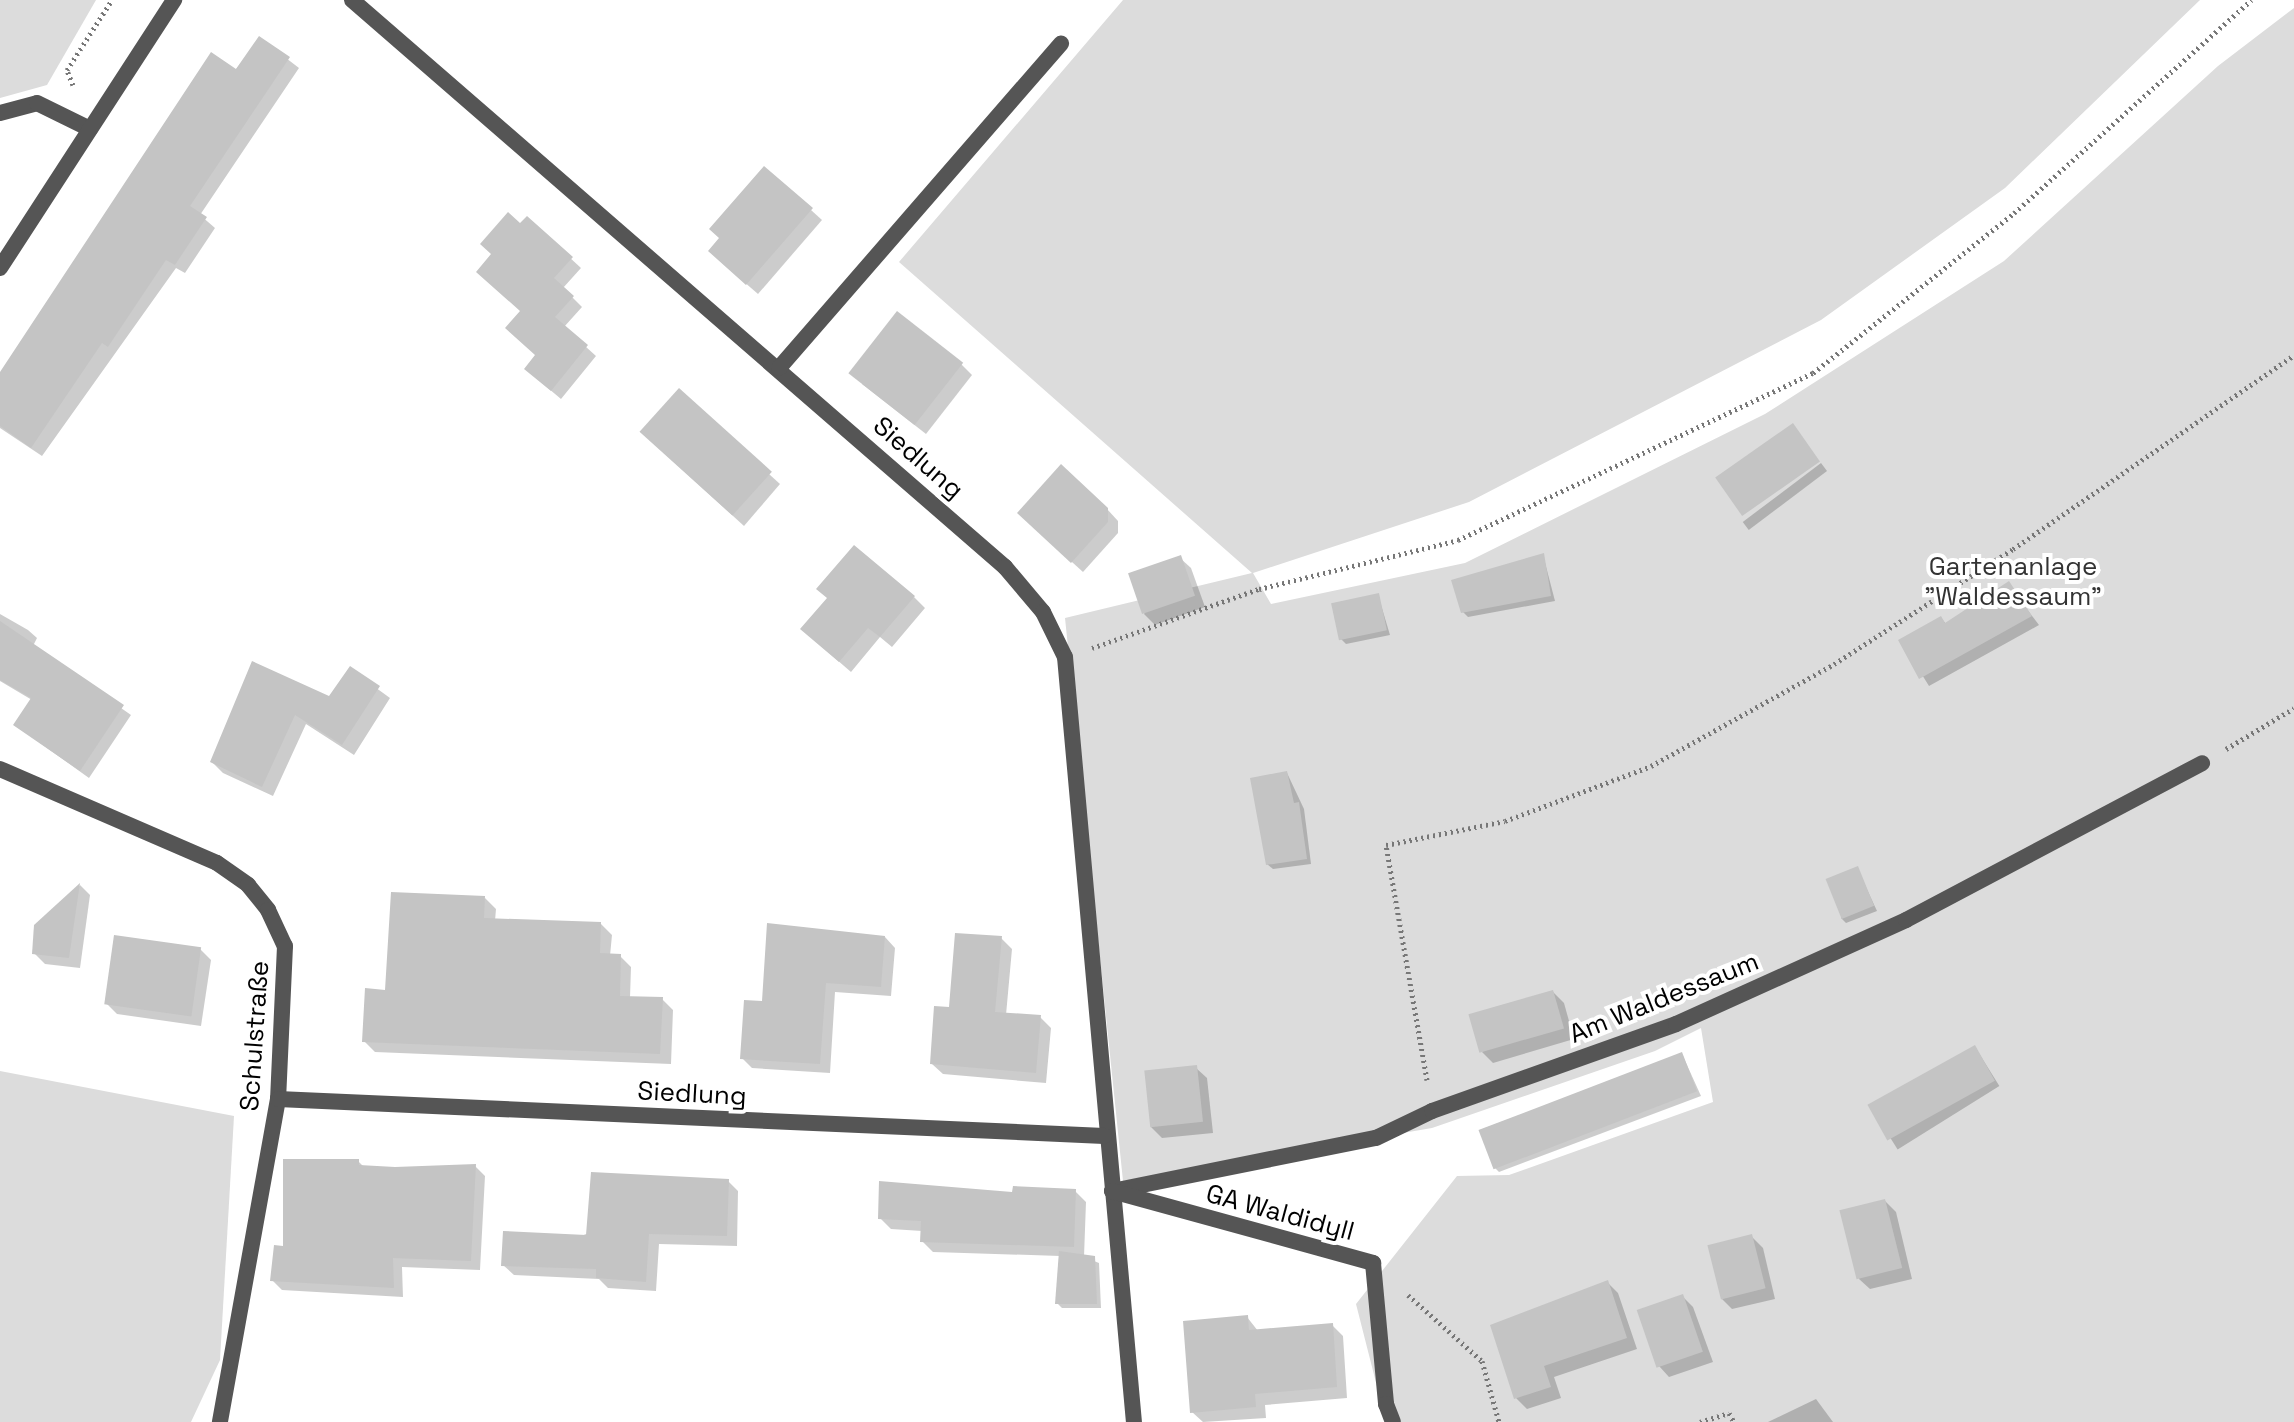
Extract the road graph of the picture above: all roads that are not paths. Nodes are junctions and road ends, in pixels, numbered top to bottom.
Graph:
1 (174, 0) edge
2 (352, 0) edge
3 (1061, 44) dead end
4 (0, 113) edge
5 (90, 129) junction
6 (0, 268) edge
7 (779, 368) junction
8 (2202, 763) road end
9 (0, 769) edge
10 (278, 1099) junction
11 (1104, 1136) junction
12 (1112, 1191) junction
13 (220, 1422) edge
14 (1134, 1422) edge
15 (1393, 1422) edge

1 - 5 street
2 - 7 street, Siedlung
3 - 7 street
4 - 5 street
5 - 6 street
7 - 11 street, Siedlung
8 - 12 street, Am Waldessaum
9 - 10 street, Schulstraße
10 - 11 street, Siedlung
10 - 13 street, Schulstraße
11 - 12 street, Siedlung
12 - 14 street, Siedlung
12 - 15 street, GA Waldidyll

